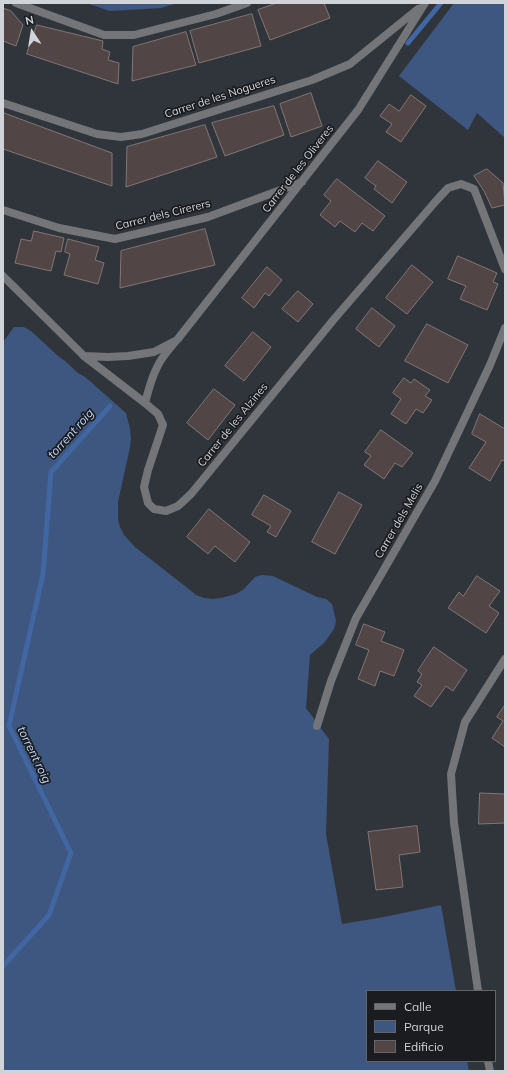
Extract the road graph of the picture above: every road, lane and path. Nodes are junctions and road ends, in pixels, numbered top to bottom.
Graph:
1 (16, 3) edge
2 (247, 3) edge
3 (425, 4) edge
4 (3, 103) edge
5 (302, 181) junction
6 (3, 210) edge
7 (505, 269) edge
8 (3, 276) edge
9 (505, 328) edge
10 (176, 340) junction
11 (84, 356) junction
12 (145, 403) junction
13 (505, 659) edge
14 (317, 726) dead end
15 (478, 990) edge

1 - 2 street
3 - 4 street, Carrer de les Nogueres
3 - 5 street, Carrer de les Oliveres
5 - 6 street, Carrer dels Cirerers
5 - 10 street, Carrer de les Oliveres
7 - 12 street, Carrer de les Alzines
8 - 11 street, Carrer de les Alzines
9 - 14 street, Carrer dels Melis
10 - 11 street, Carrer de les Oliveres
10 - 12 street, Carrer de les Oliveres
11 - 12 street, Carrer de les Alzines
13 - 15 street

